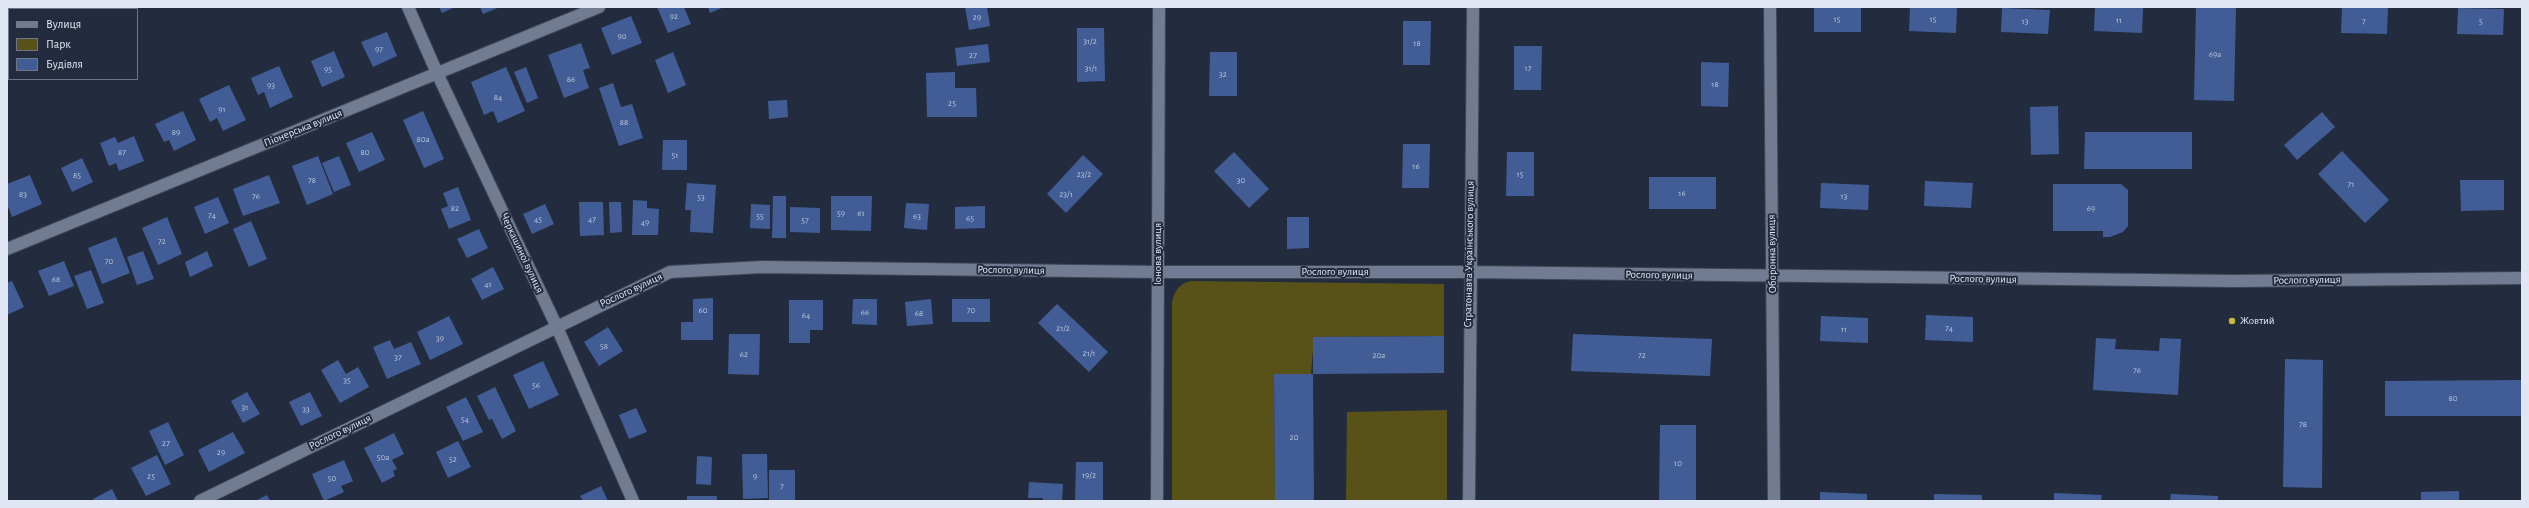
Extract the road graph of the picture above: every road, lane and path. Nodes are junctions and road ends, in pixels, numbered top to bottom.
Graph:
1 (408, 7) edge
2 (599, 7) edge
3 (1159, 7) edge
4 (1472, 7) edge
5 (1770, 7) edge
6 (437, 74) junction
7 (7, 250) edge
8 (1158, 272) junction
9 (1469, 272) junction
10 (1772, 277) junction
11 (2522, 278) edge
12 (556, 326) junction
13 (200, 501) edge
14 (633, 501) edge
15 (1157, 501) edge
16 (1468, 501) edge
17 (1774, 501) edge

1 - 6 street, Черкашиної вулиця
2 - 6 street, Піонерська вулиця
3 - 8 street, Іонова вулиця
4 - 9 street, Стратонавта Українського вулиця
5 - 10 street, Оборонна вулиця
6 - 7 street, Піонерська вулиця
6 - 12 street, Черкашиної вулиця
8 - 9 street, Рослого вулиця
8 - 12 street, Рослого вулиця
8 - 15 street, Іонова вулиця
9 - 10 street, Рослого вулиця
9 - 16 street, Стратонавта Українського вулиця
10 - 11 street, Рослого вулиця
10 - 17 street, Оборонна вулиця
12 - 13 street, Рослого вулиця
12 - 14 street, Черкашиної вулиця

